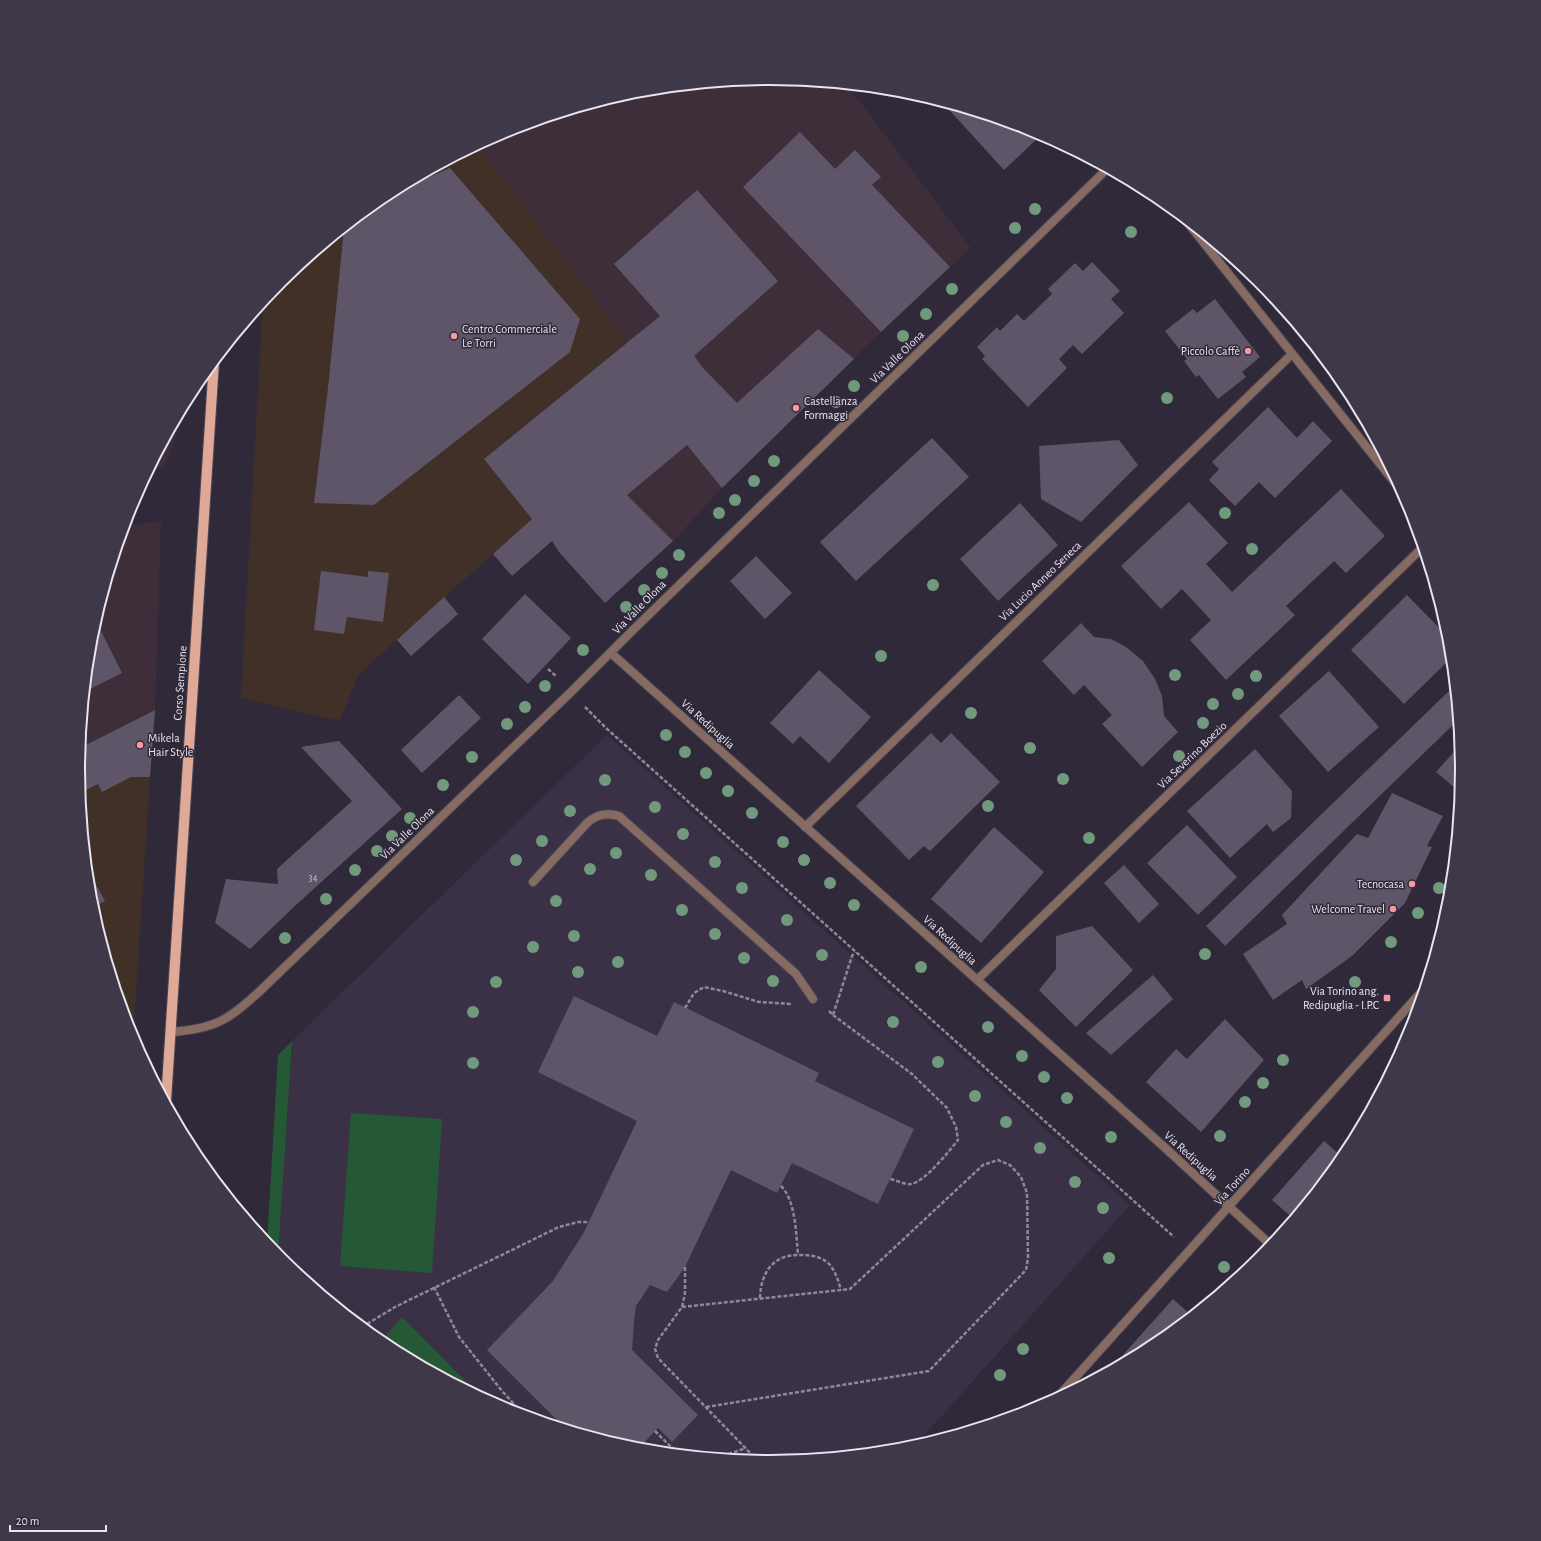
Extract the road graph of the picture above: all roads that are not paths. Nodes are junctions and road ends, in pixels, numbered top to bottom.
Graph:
1 (1104, 172) edge
2 (1197, 234) edge
3 (1292, 354) junction
4 (213, 372) edge
5 (1389, 475) edge
6 (1420, 550) edge
7 (611, 653) junction
8 (806, 827) junction
9 (533, 882) dead end
10 (977, 980) junction
11 (1418, 995) edge
12 (813, 999) road end
13 (170, 1032) junction
14 (166, 1093) edge
15 (1229, 1207) junction
16 (1267, 1242) edge
17 (1065, 1389) edge

1 - 7 street, Via Valle Olona
2 - 3 street
3 - 5 street
3 - 8 street, Via Lucio Anneo Seneca
4 - 13 main road, Corso Sempione
6 - 10 street, Via Severino Boezio
7 - 8 street, Via Redipuglia
7 - 13 street, Via Valle Olona
8 - 10 street, Via Redipuglia
9 - 12 street
10 - 15 street, Via Redipuglia
11 - 15 street, Via Torino
13 - 14 main road, Corso Sempione
15 - 16 street, Via Redipuglia
15 - 17 street, Via Torino

